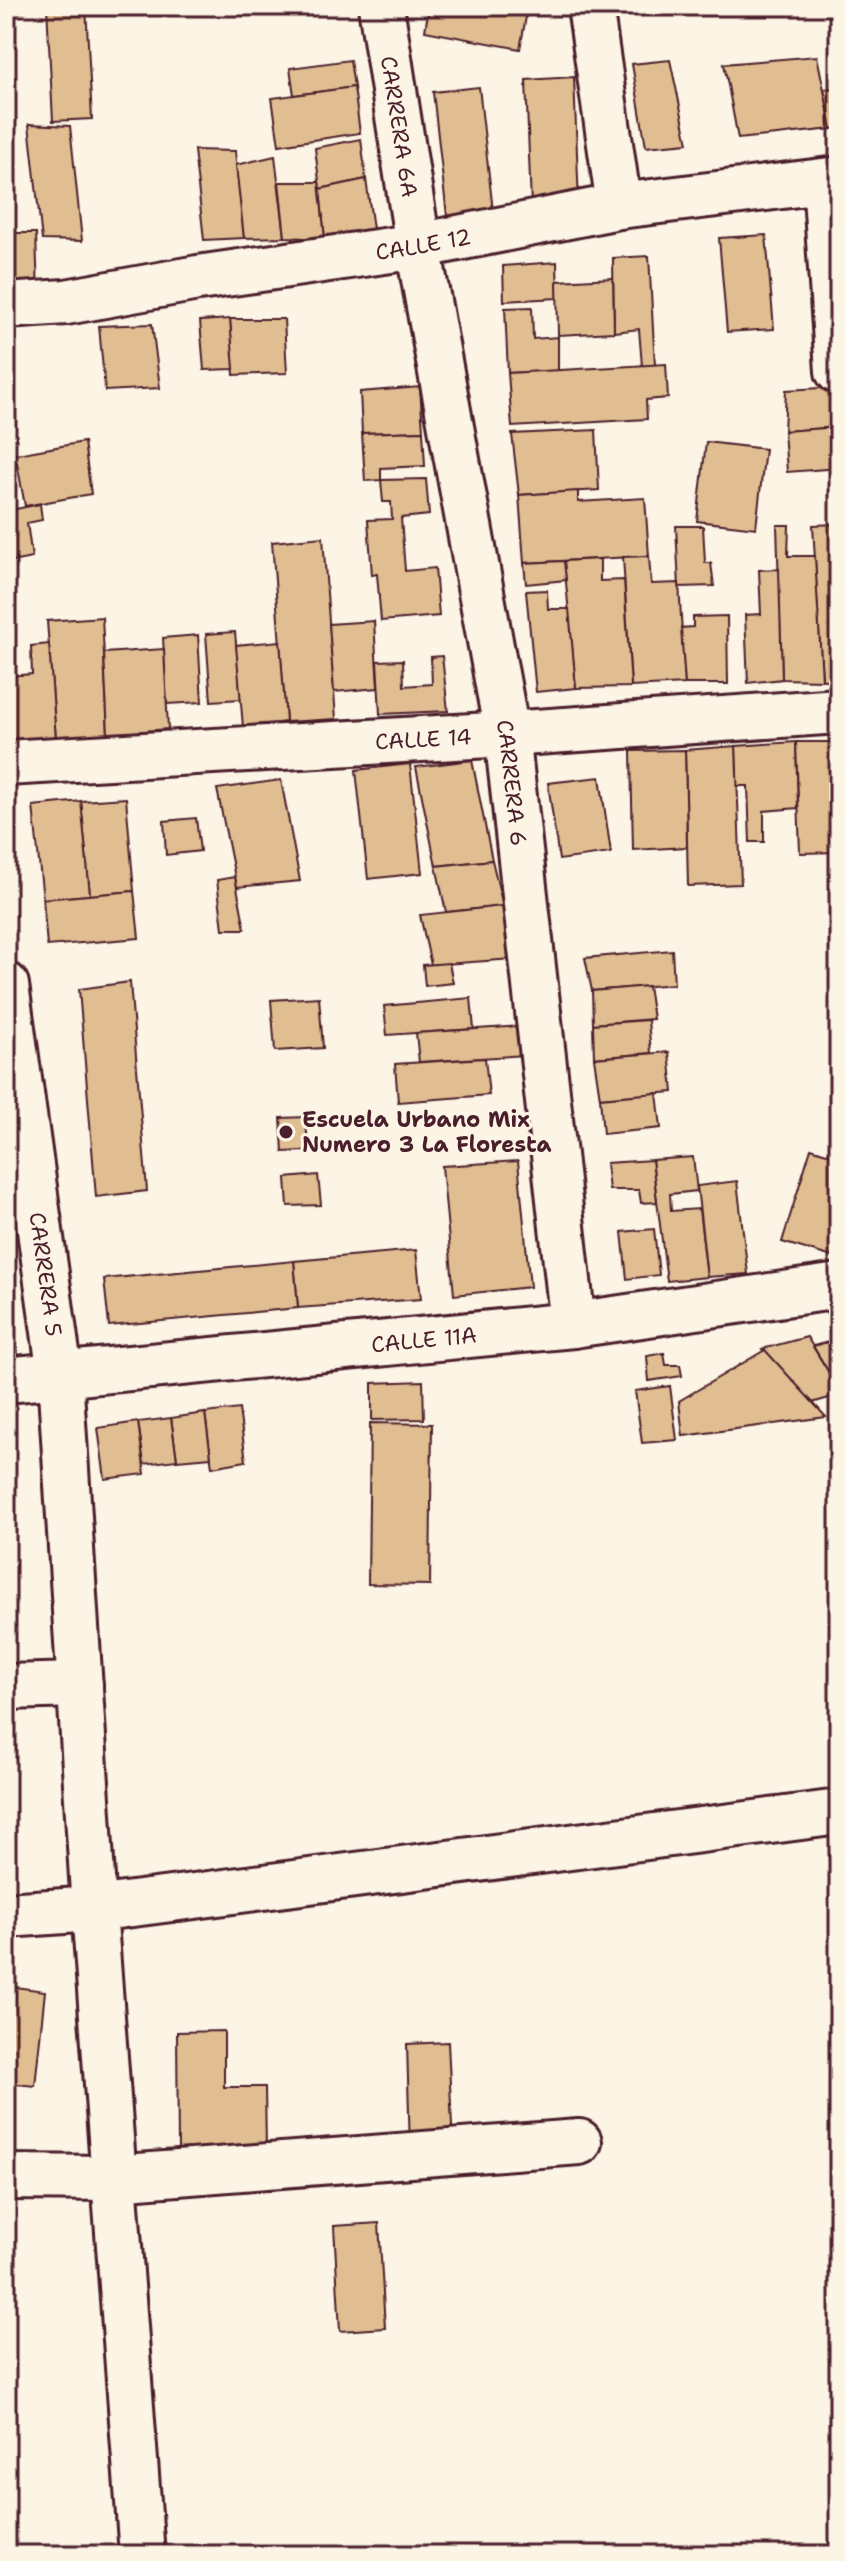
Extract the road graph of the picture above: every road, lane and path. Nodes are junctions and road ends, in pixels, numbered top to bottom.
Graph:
1 (381, 6) edge
2 (590, 6) edge
3 (832, 180) edge
4 (619, 206) junction
5 (418, 246) junction
6 (6, 306) edge
7 (838, 371) edge
8 (839, 711) edge
9 (507, 734) junction
10 (6, 763) edge
11 (6, 985) edge
12 (839, 1286) edge
13 (573, 1325) junction
14 (60, 1375) junction
15 (6, 1380) edge
16 (80, 1685) junction
17 (6, 1687) edge
18 (839, 1812) edge
19 (94, 1909) junction
20 (6, 1915) edge
21 (579, 2142) dead end
22 (6, 2177) edge
23 (113, 2178) junction
24 (142, 2555) edge

1 - 5 street, CARRERA 6A
2 - 4 street
3 - 4 street, CALLE 12
3 - 7 street
4 - 5 street, CALLE 12
5 - 6 street, CALLE 12
5 - 9 street, CARRERA 6
8 - 9 street, CALLE 14
9 - 10 street, CALLE 14
9 - 13 street, CARRERA 6
11 - 14 street, CARRERA 5
12 - 13 street, CALLE 11A
13 - 14 street, CALLE 11A
14 - 15 street, CALLE 11A
14 - 16 street, CARRERA 5
16 - 17 street
16 - 19 street, CARRERA 5
18 - 19 street
19 - 20 street
19 - 23 street, CARRERA 5
21 - 23 street
22 - 23 street
23 - 24 street, CARRERA 5

